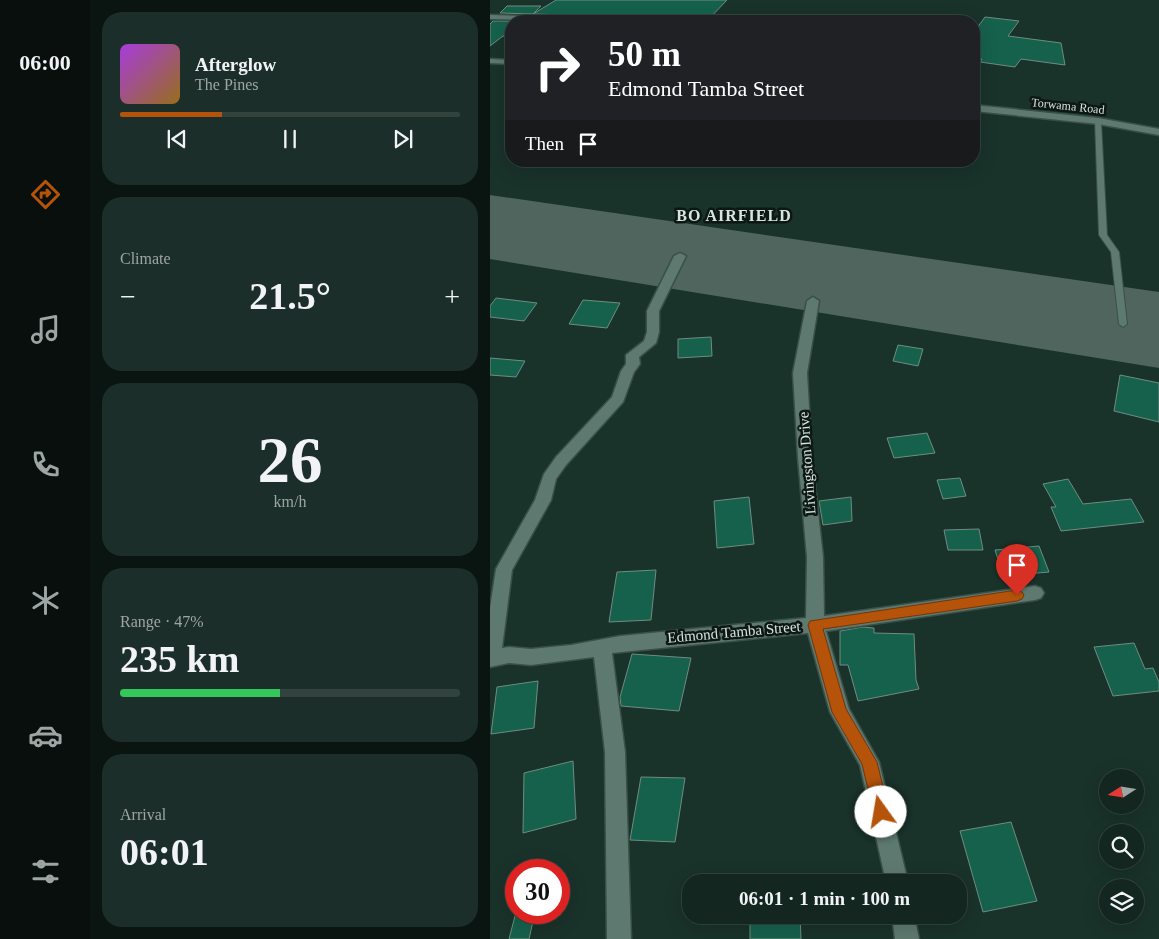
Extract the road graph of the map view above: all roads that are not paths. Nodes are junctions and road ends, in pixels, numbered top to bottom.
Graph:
1 (490, 16) edge
2 (505, 17) edge
3 (490, 61) edge
4 (505, 62) edge
5 (980, 109) edge
6 (1098, 122) junction
7 (1159, 132) edge
8 (680, 256) dead end
9 (813, 301) dead end
10 (1124, 324) dead end
11 (1036, 593) dead end
12 (815, 625) junction
13 (602, 647) junction
14 (491, 659) edge
15 (895, 874) edge
16 (904, 924) edge
17 (619, 939) edge
18 (907, 939) edge

1 - 2 street
3 - 4 street
5 - 6 street, Torwama Road
6 - 7 street, Torwama Road
6 - 10 lane
8 - 14 street
9 - 12 street, Livingston Drive
11 - 12 street, Edmond Tamba Street
12 - 13 street, Edmond Tamba Street
12 - 15 street, Livingston Drive
13 - 14 street, Edmond Tamba Street
13 - 17 street
16 - 18 street

